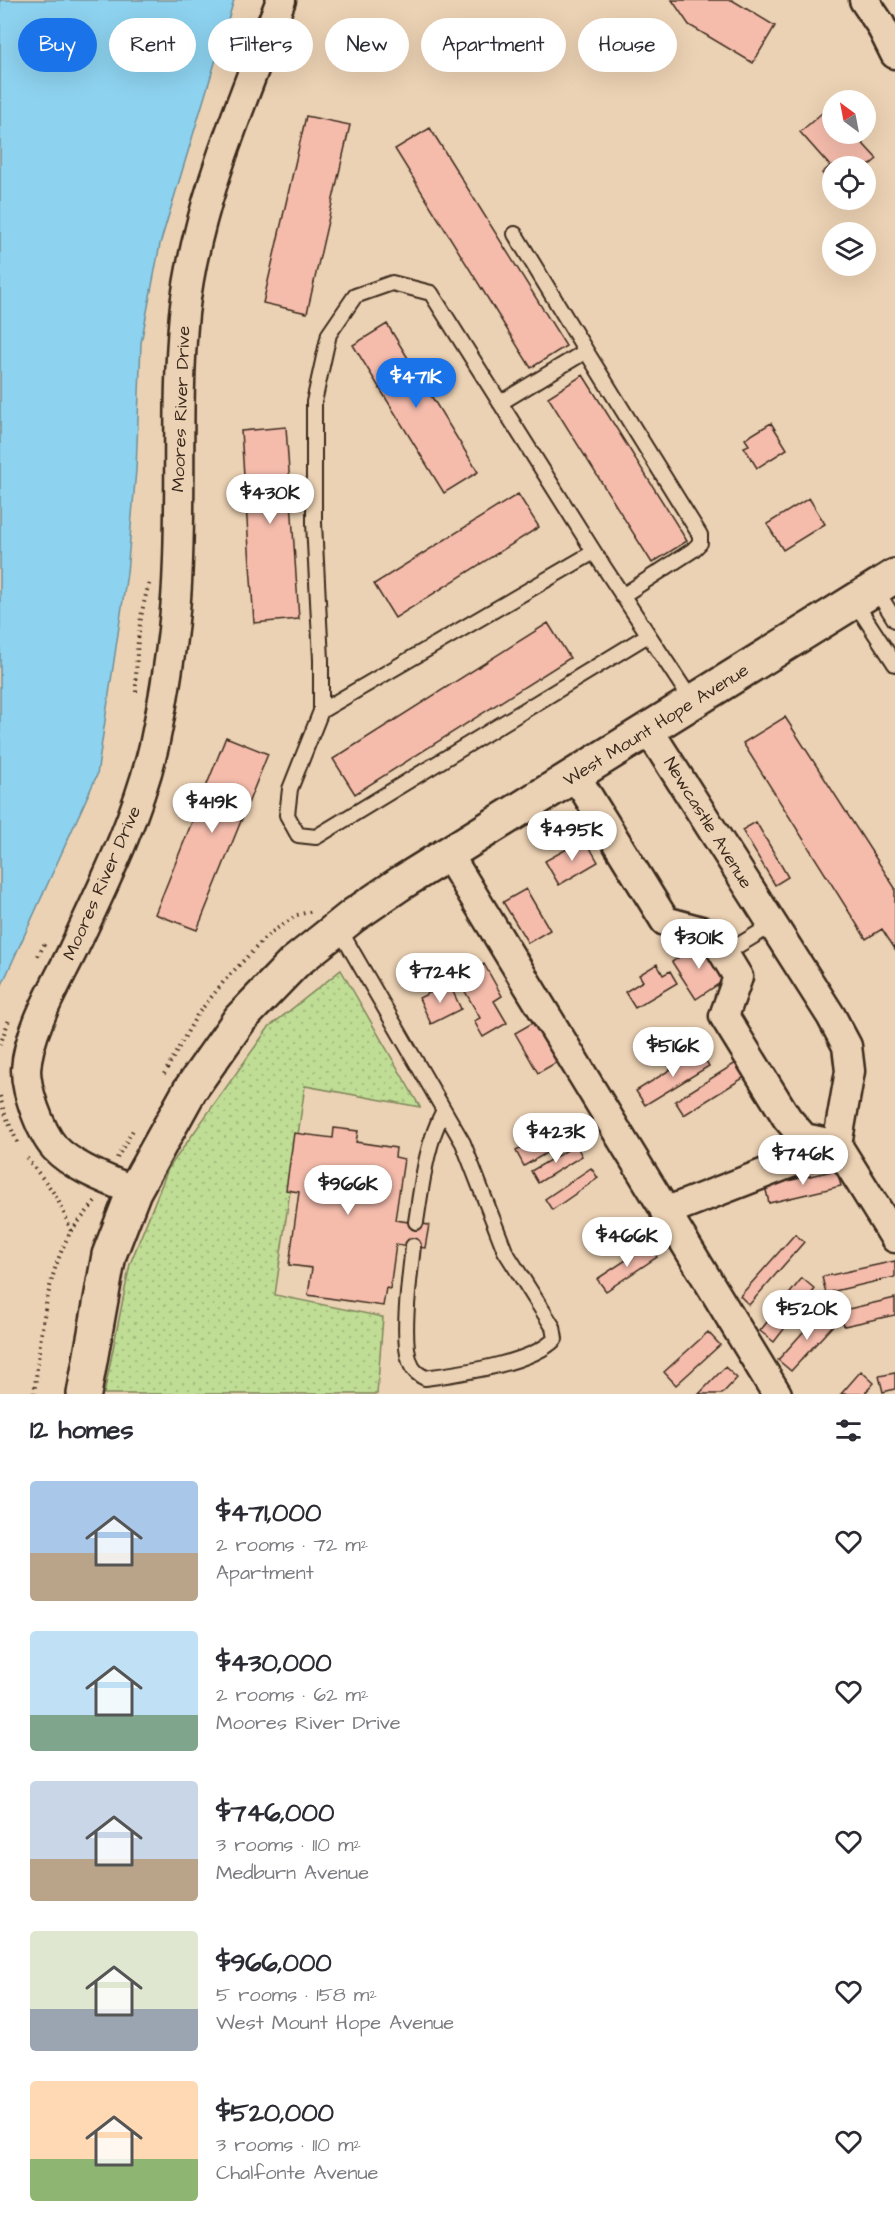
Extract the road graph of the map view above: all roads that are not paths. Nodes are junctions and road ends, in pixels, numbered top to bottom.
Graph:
1 (281, 0) edge
2 (864, 0) edge
3 (895, 54) edge
4 (515, 234) dead end
5 (586, 351) junction
6 (500, 403) junction
7 (594, 552) junction
8 (875, 588) edge
9 (622, 596) junction
10 (895, 620) edge
11 (648, 635) junction
12 (895, 664) edge
13 (692, 701) junction
14 (321, 711) junction
15 (648, 729) junction
16 (575, 775) junction
17 (448, 854) junction
18 (772, 925) junction
19 (338, 927) junction
20 (724, 954) junction
21 (444, 1110) junction
22 (837, 1145) junction
23 (134, 1191) junction
24 (665, 1212) junction
25 (416, 1222) dead end
26 (895, 1238) edge
27 (413, 1246) dead end
28 (84, 1394) edge
29 (777, 1394) edge

1 - 23 street, Moores River Drive
2 - 3 street
4 - 5 lane
5 - 6 lane
5 - 9 lane
6 - 7 lane
6 - 14 lane
7 - 9 lane
7 - 14 lane
8 - 10 lane
8 - 12 lane
8 - 13 street, West Mount Hope Avenue
9 - 11 lane
11 - 13 lane
11 - 14 lane
13 - 15 street, West Mount Hope Avenue
15 - 16 street, West Mount Hope Avenue
15 - 18 street, Newcastle Avenue
16 - 17 street, West Mount Hope Avenue
16 - 20 street
17 - 19 street, West Mount Hope Avenue
17 - 24 street
18 - 20 lane
18 - 22 street, Newcastle Avenue
19 - 21 lane
19 - 23 street, West Mount Hope Avenue
20 - 22 street
21 - 25 lane
21 - 27 lane
22 - 24 street
22 - 26 street
23 - 28 street
24 - 29 street

